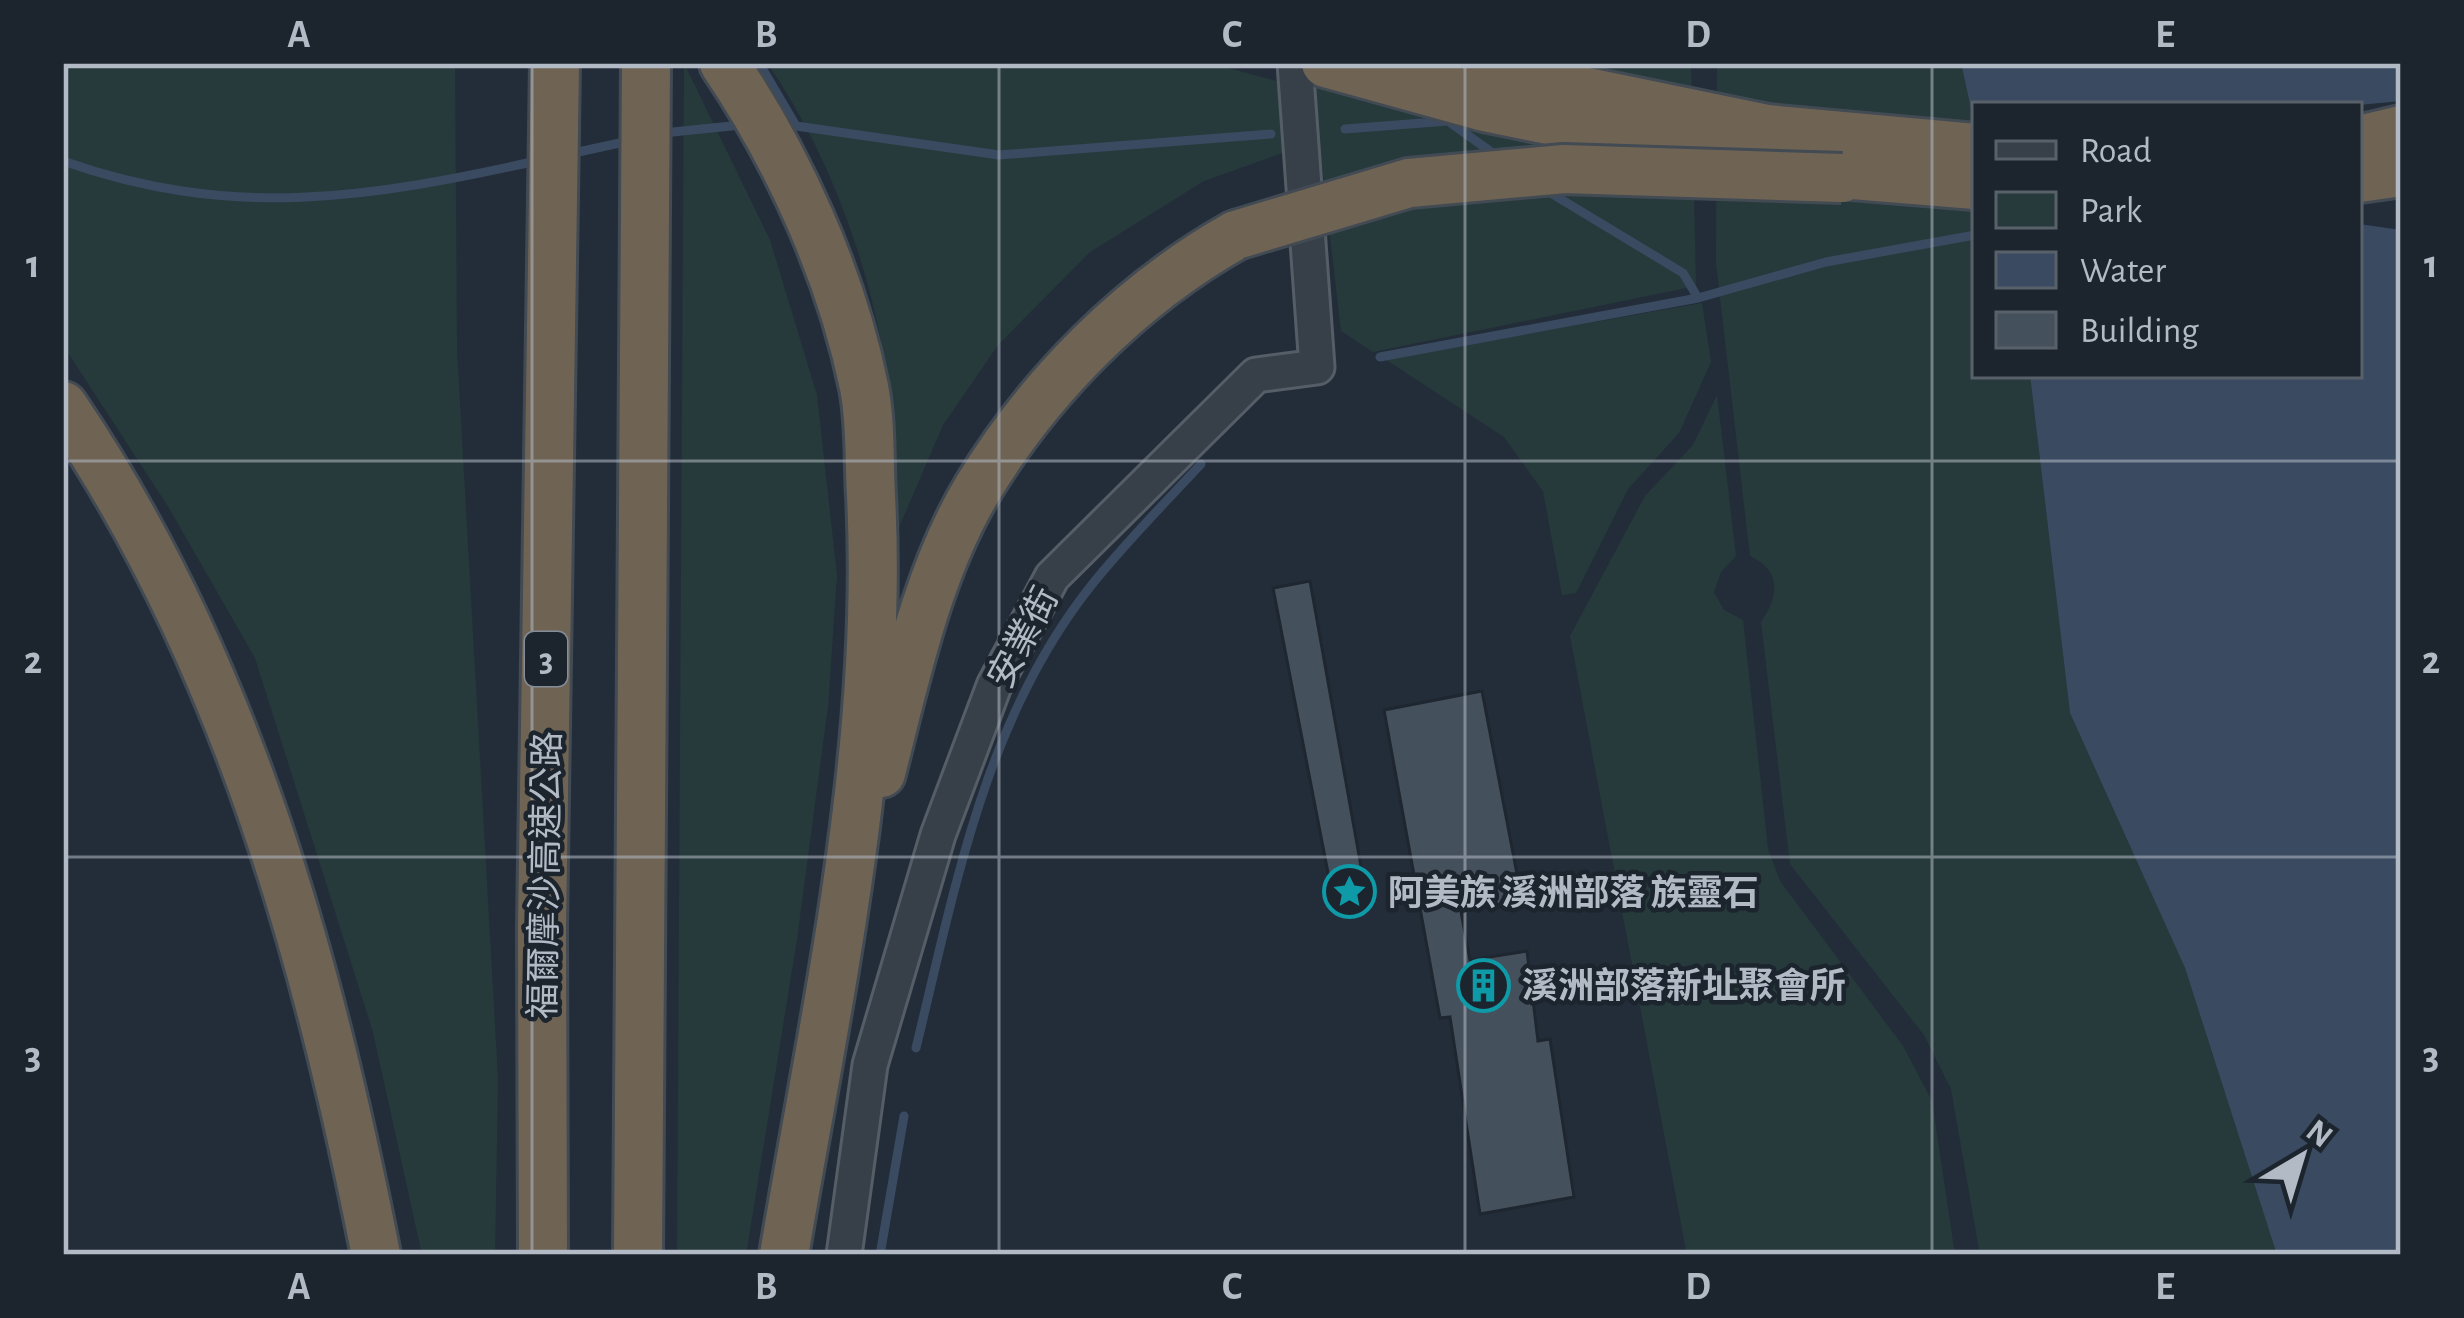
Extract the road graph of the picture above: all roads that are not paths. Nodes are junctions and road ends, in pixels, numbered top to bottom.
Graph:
1 (555, 63) edge
2 (646, 63) edge
3 (724, 63) edge
4 (1295, 63) edge
5 (1326, 63) edge
6 (1447, 63) edge
7 (1601, 63) edge
8 (1768, 129) junction
9 (2401, 130) edge
10 (2362, 139) edge
11 (1972, 148) edge
12 (2401, 172) edge
13 (1843, 178) junction
14 (2362, 178) edge
15 (1972, 184) edge
16 (2362, 201) edge
17 (2401, 207) edge
18 (63, 406) edge
19 (832, 970) junction
20 (376, 1255) edge
21 (543, 1255) edge
22 (638, 1255) edge
23 (784, 1255) edge
24 (844, 1255) edge

1 - 21 highway, 福爾摩沙高速公路 / 3
2 - 22 highway
3 - 19 highway
4 - 24 street, 安業街
5 - 13 highway, bridge
6 - 8 highway
7 - 8 highway
8 - 11 highway
9 - 10 highway
12 - 14 highway
13 - 15 highway
13 - 19 highway, bridge
16 - 17 highway
18 - 20 highway
19 - 23 highway

